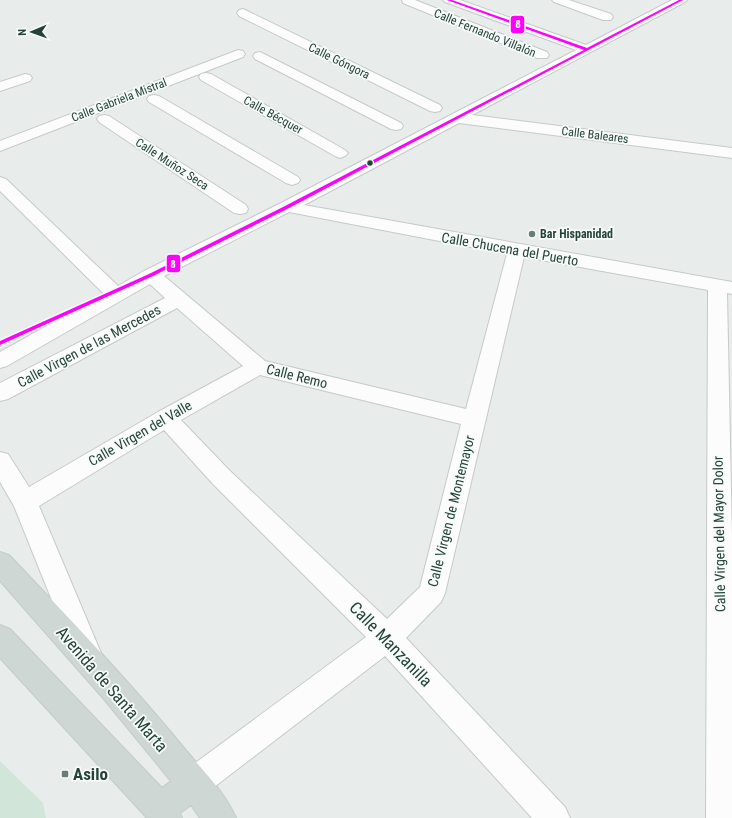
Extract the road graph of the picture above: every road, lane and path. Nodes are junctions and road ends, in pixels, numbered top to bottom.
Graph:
1 (449, 0) edge
2 (558, 0) edge
3 (681, 0) edge
4 (407, 1) dead end
5 (243, 13) dead end
6 (607, 17) dead end
7 (586, 49) junction
8 (238, 54) dead end
9 (542, 55) dead end
10 (260, 56) dead end
11 (206, 77) dead end
12 (25, 78) dead end
13 (0, 87) edge
14 (154, 99) dead end
15 (435, 108) dead end
16 (458, 118) junction
17 (104, 119) dead end
18 (396, 126) dead end
19 (0, 146) edge
20 (340, 153) dead end
21 (732, 153) edge
22 (292, 180) dead end
23 (0, 182) edge
24 (288, 207) junction
25 (240, 208) dead end
26 (517, 250) junction
27 (151, 275) junction
28 (724, 287) edge
29 (113, 292) junction
30 (178, 299) junction
31 (0, 344) edge
32 (0, 361) edge
33 (258, 367) junction
34 (0, 393) edge
35 (166, 418) junction
36 (474, 419) junction
37 (0, 461) edge
38 (24, 502) junction
39 (0, 563) edge
40 (0, 638) edge
41 (387, 638) junction
42 (91, 662) junction
43 (194, 782) junction
44 (727, 785) edge
45 (163, 814) edge
46 (220, 818) edge
47 (554, 818) edge
48 (722, 818) edge

1 - 7 street
2 - 6 street
3 - 7 street
4 - 9 street, Calle Fernando Villalón
5 - 15 street, Calle Góngora
7 - 16 street
8 - 19 street, Calle Gabriela Mistral
10 - 18 street
11 - 20 street, Calle Bécquer
12 - 13 street
14 - 22 street
16 - 21 street, Calle Baleares
16 - 24 street
17 - 25 street, Calle Muñoz Seca
23 - 29 street
24 - 26 street, Calle Chucena del Puerto
24 - 27 street
26 - 28 street, Calle Chucena del Puerto
26 - 36 street, Calle Virgen de Montemayor
27 - 29 street
27 - 30 street, Calle Remo
27 - 32 street
28 - 44 street, Calle Virgen del Mayor Dolor
29 - 31 street
30 - 33 street, Calle Remo
30 - 34 street, Calle Virgen de las Mercedes
33 - 35 street, Calle Virgen del Valle
33 - 36 street, Calle Remo
35 - 38 street, Calle Virgen del Valle
35 - 41 street, Calle Manzanilla
36 - 41 street, Calle Virgen de Montemayor
37 - 38 street
38 - 42 street
39 - 42 main road, Avenida de Santa Marta
40 - 45 main road
41 - 43 street, Calle Virgen de Montemayor
41 - 47 street, Calle Manzanilla
42 - 43 main road, Avenida de Santa Marta
43 - 45 main road
43 - 46 main road, Avenida de Santa Marta
44 - 48 street, Calle Virgen del Mayor Dolor

